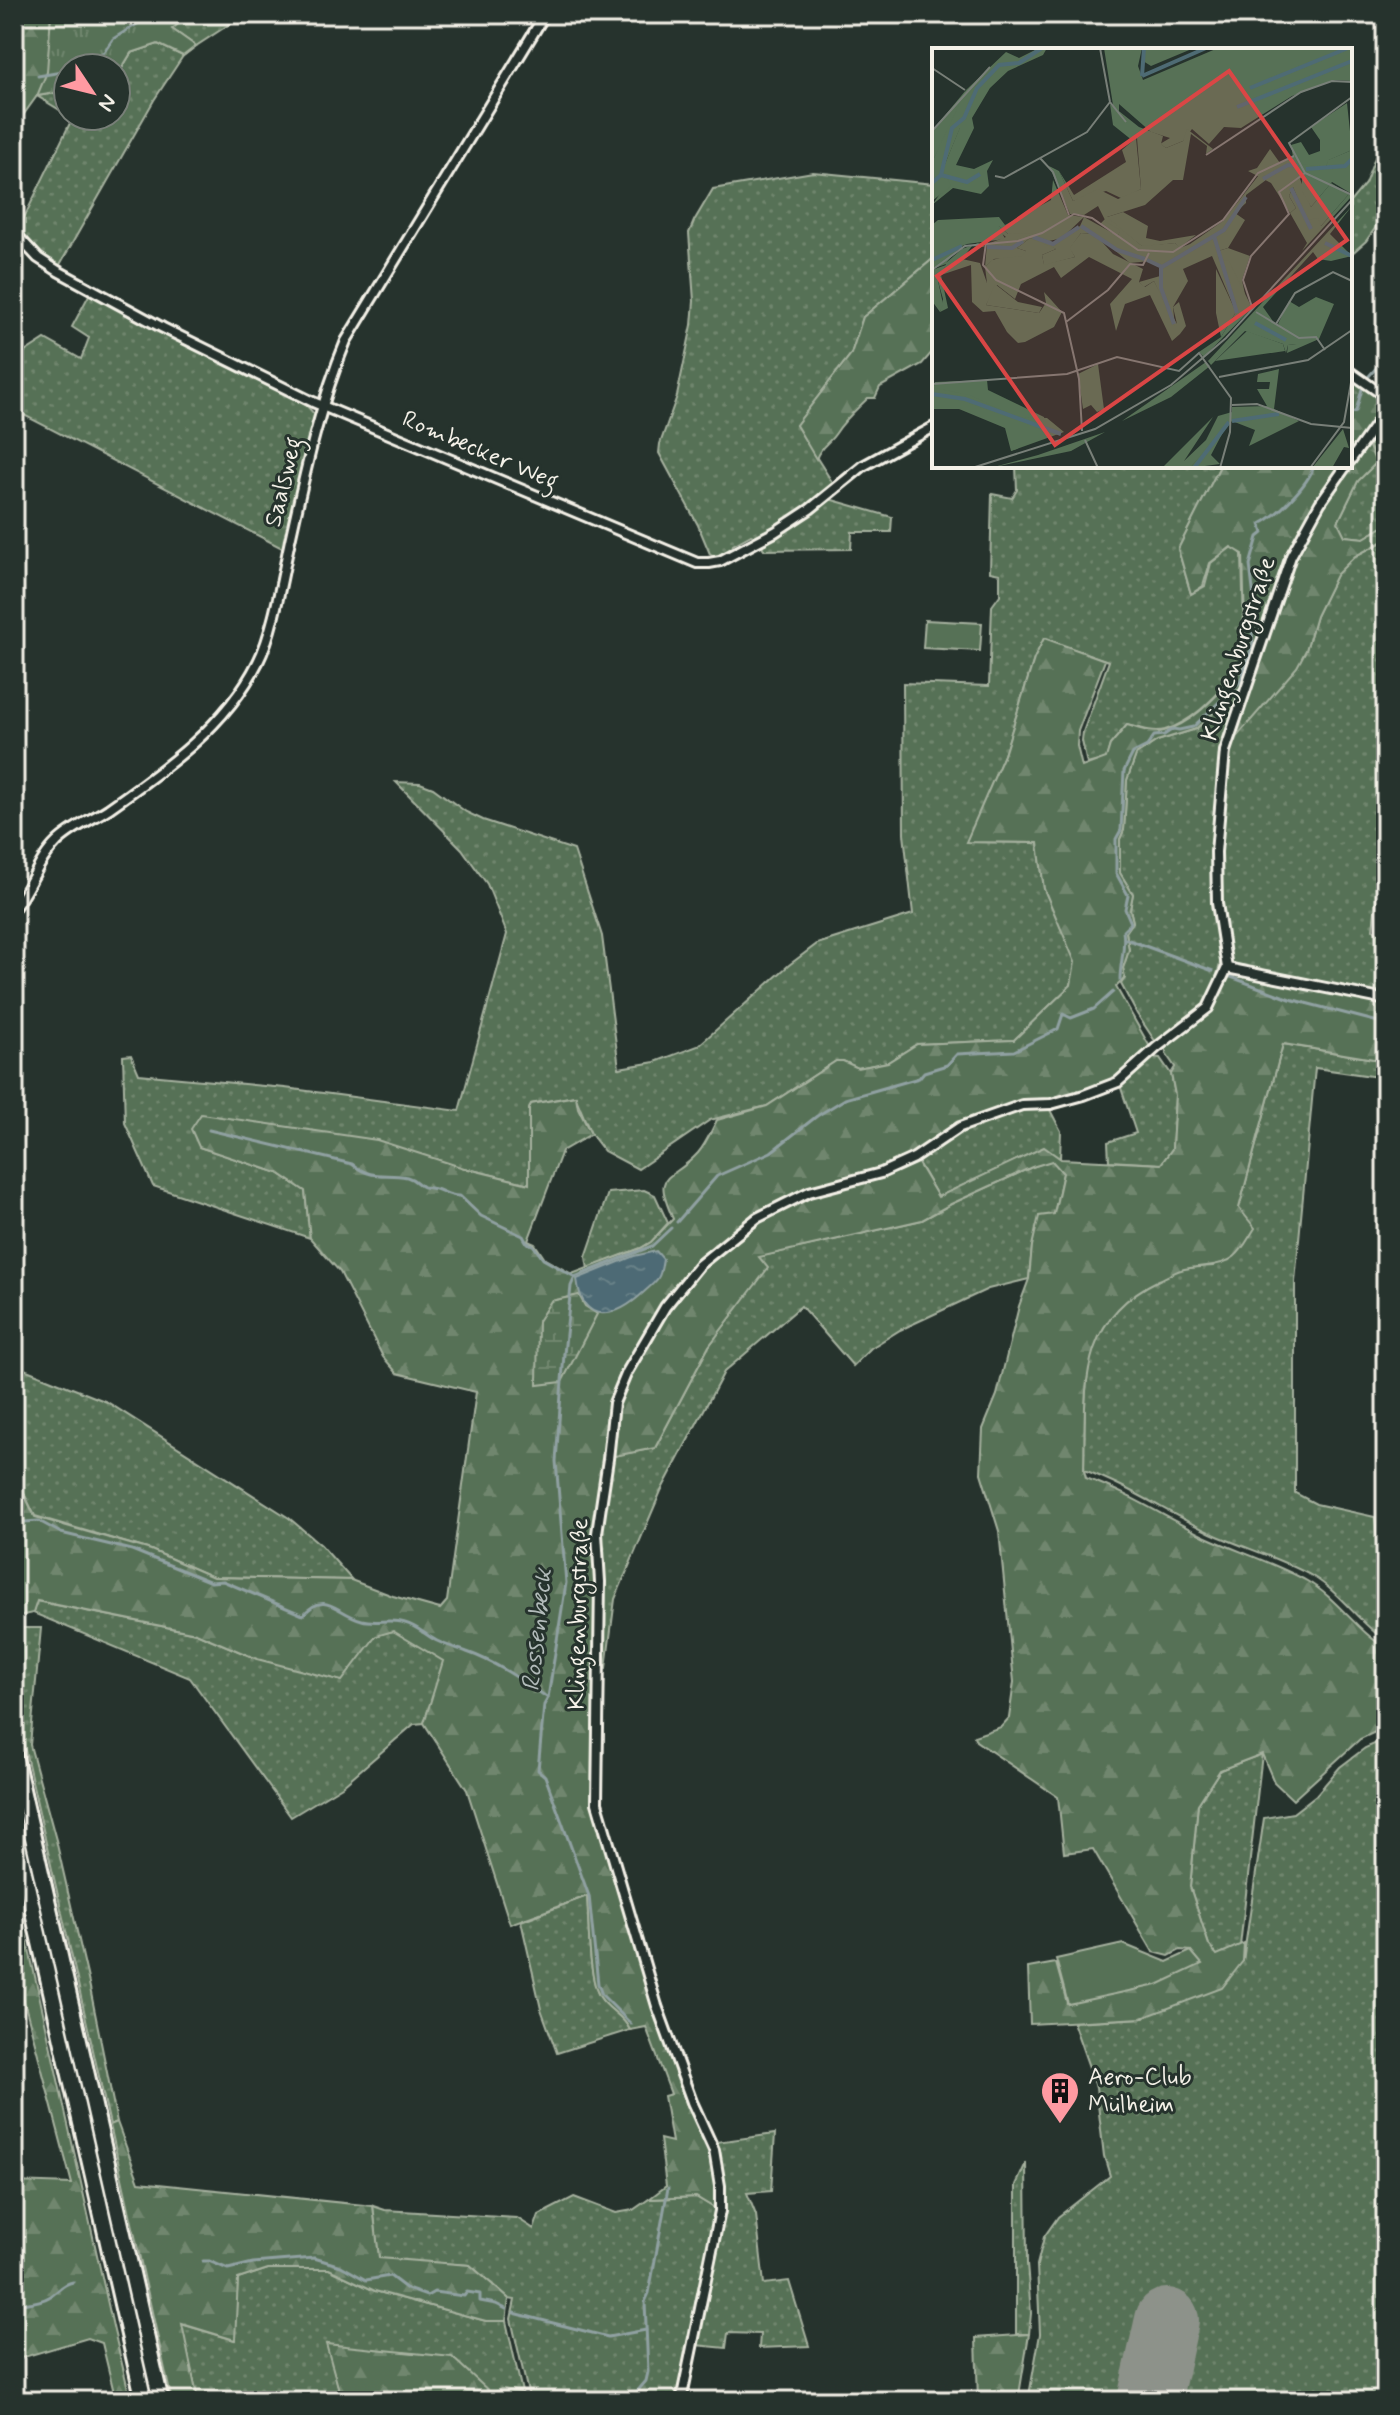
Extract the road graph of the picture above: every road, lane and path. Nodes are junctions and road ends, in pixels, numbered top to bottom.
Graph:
1 (545, 14) edge
2 (14, 232) edge
3 (1352, 373) edge
4 (1386, 397) edge
5 (324, 406) junction
6 (1386, 410) edge
7 (932, 428) edge
8 (1352, 458) edge
9 (1345, 468) edge
10 (14, 908) edge
11 (1227, 968) junction
12 (1386, 1000) edge
13 (14, 1754) edge
14 (14, 1828) edge
15 (144, 2401) edge
16 (161, 2401) edge
17 (681, 2401) edge

1 - 5 street, Saalsweg
2 - 5 street, Rombecker Weg
3 - 4 street
5 - 7 street, Rombecker Weg
5 - 10 street, Saalsweg
6 - 8 street
9 - 11 street, Klingenburgstraße
11 - 12 street
11 - 17 street, Klingenburgstraße
13 - 16 highway
14 - 15 highway

